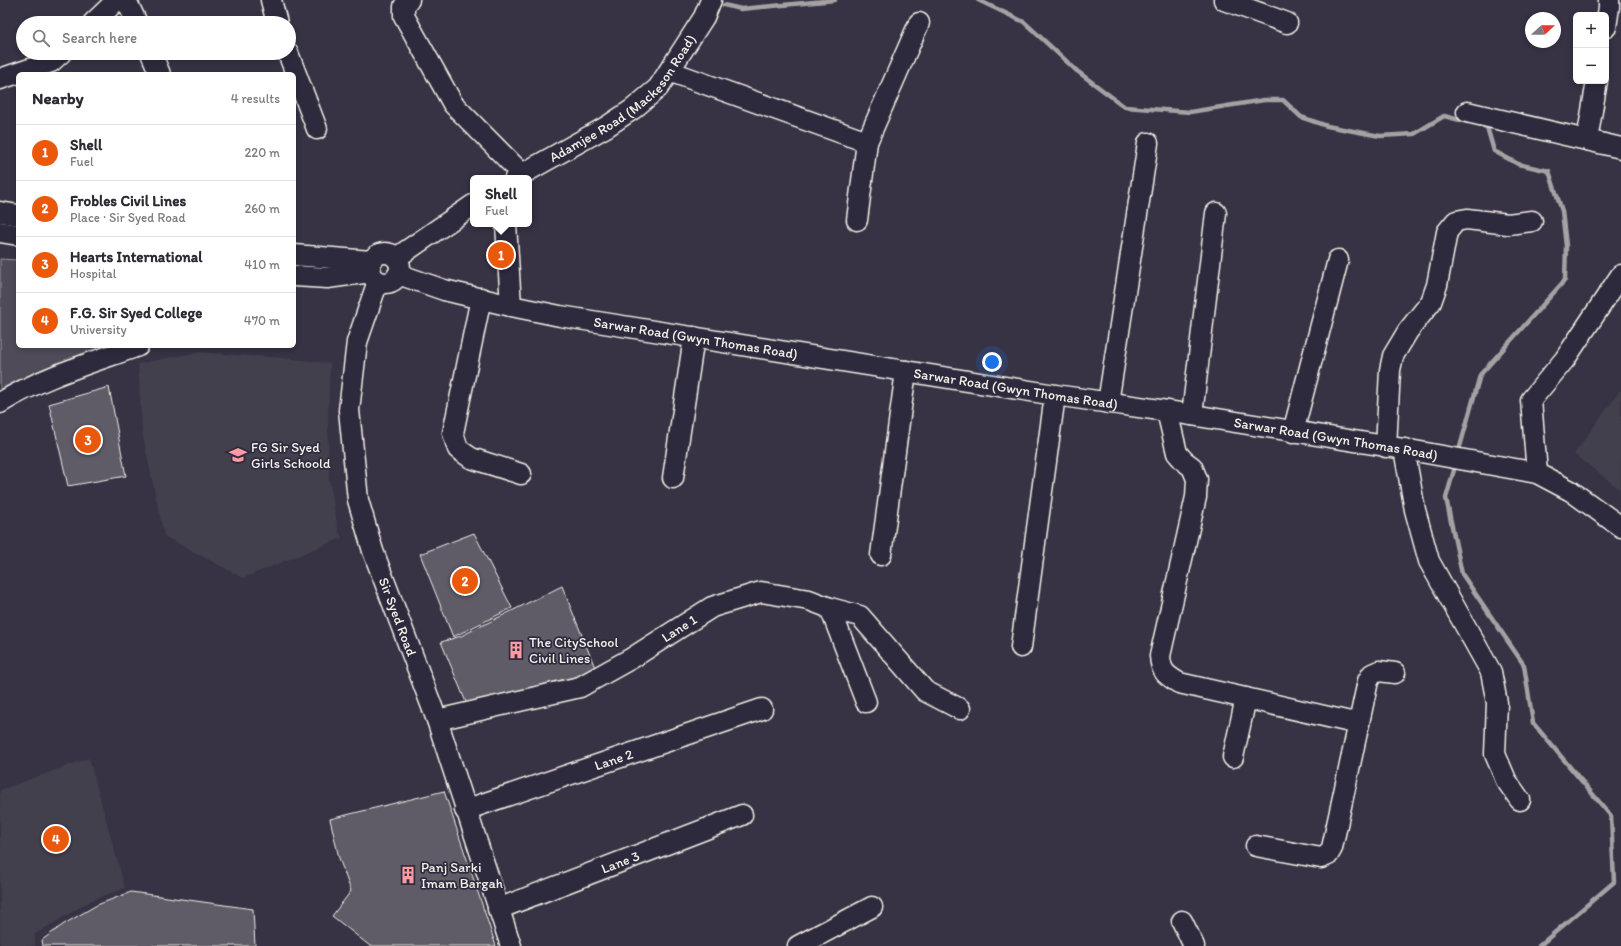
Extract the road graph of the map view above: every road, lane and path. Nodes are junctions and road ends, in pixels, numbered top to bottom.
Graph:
1 (117, 0) edge
2 (126, 0) edge
3 (271, 0) edge
4 (409, 0) edge
5 (711, 0) edge
6 (1224, 0) edge
7 (1609, 0) edge
8 (1608, 12) edge
9 (100, 16) edge
10 (134, 16) edge
11 (275, 16) edge
12 (919, 22) dead end
13 (1287, 23) dead end
14 (53, 60) edge
15 (153, 60) edge
16 (290, 60) edge
17 (669, 71) junction
18 (23, 72) edge
19 (159, 72) edge
20 (294, 72) edge
21 (16, 74) edge
22 (296, 77) edge
23 (0, 80) edge
24 (1596, 84) edge
25 (1467, 112) dead end
26 (317, 129) dead end
27 (1587, 140) junction
28 (867, 142) junction
29 (1148, 144) dead end
30 (1621, 148) edge
31 (517, 175) edge
32 (520, 175) edge
33 (470, 207) edge
34 (0, 212) edge
35 (1216, 213) dead end
36 (16, 216) edge
37 (857, 220) dead end
38 (1532, 221) dead end
39 (506, 227) edge
40 (0, 232) edge
41 (16, 236) edge
42 (296, 255) edge
43 (1338, 260) dead end
44 (397, 266) junction
45 (373, 271) junction
46 (1621, 275) edge
47 (296, 276) edge
48 (481, 298) junction
49 (511, 306) junction
50 (694, 337) junction
51 (132, 348) edge
52 (906, 371) junction
53 (1055, 395) junction
54 (0, 403) edge
55 (1108, 403) junction
56 (1166, 410) junction
57 (1192, 415) junction
58 (1293, 432) junction
59 (1395, 448) junction
60 (1537, 473) junction
61 (521, 474) dead end
62 (673, 478) dead end
63 (1621, 527) edge
64 (881, 555) dead end
65 (830, 608) junction
66 (1021, 647) dead end
67 (1395, 673) dead end
68 (1246, 698) junction
69 (866, 702) dead end
70 (762, 709) dead end
71 (960, 709) dead end
72 (436, 720) junction
73 (1359, 724) junction
74 (1233, 757) dead end
75 (1520, 800) dead end
76 (465, 810) junction
77 (742, 815) dead end
78 (1256, 846) dead end
79 (872, 907) dead end
80 (498, 909) junction
81 (1182, 921) dead end
82 (511, 946) edge
83 (798, 946) edge
84 (1194, 946) edge

1 - 9 street
2 - 10 street
3 - 11 street
4 - 31 street
5 - 17 street, Adamjee Road (Mackeson Road)
6 - 13 street
7 - 8 street
12 - 28 street
14 - 18 street
15 - 19 street
16 - 20 street
17 - 28 street
17 - 32 street, Adamjee Road (Mackeson Road)
21 - 23 street
22 - 26 street
24 - 27 street
25 - 27 street
27 - 30 street
28 - 37 street
29 - 55 street
33 - 44 street
34 - 36 street
35 - 57 street
38 - 59 street
39 - 49 street
40 - 41 street
42 - 45 street
43 - 58 street
44 - 45 street
44 - 45 street
44 - 48 street, Sarwar Road (Gwyn Thomas Road)
45 - 47 street
45 - 72 street, Sir Syed Road
46 - 60 street
48 - 49 street, Sarwar Road (Gwyn Thomas Road)
48 - 61 street
49 - 50 street, Sarwar Road (Gwyn Thomas Road)
50 - 52 street, Sarwar Road (Gwyn Thomas Road)
50 - 62 street
51 - 54 street
52 - 53 street, Sarwar Road (Gwyn Thomas Road)
52 - 64 street
53 - 55 street, Sarwar Road (Gwyn Thomas Road)
53 - 66 street
55 - 56 street, Sarwar Road (Gwyn Thomas Road)
56 - 57 street, Sarwar Road (Gwyn Thomas Road)
56 - 68 street
57 - 58 street, Sarwar Road (Gwyn Thomas Road)
58 - 59 street, Sarwar Road (Gwyn Thomas Road)
59 - 60 street, Sarwar Road (Gwyn Thomas Road)
59 - 75 street
60 - 63 street, Sarwar Road (Gwyn Thomas Road)
65 - 69 street
65 - 71 street, Lane 1
65 - 72 street, Lane 1
67 - 73 street
68 - 73 street
68 - 74 street
70 - 76 street, Lane 2
72 - 76 street, Sir Syed Road
73 - 78 street
76 - 80 street, Sir Syed Road
77 - 80 street, Lane 3
79 - 83 street
80 - 82 street, Sir Syed Road
81 - 84 street

